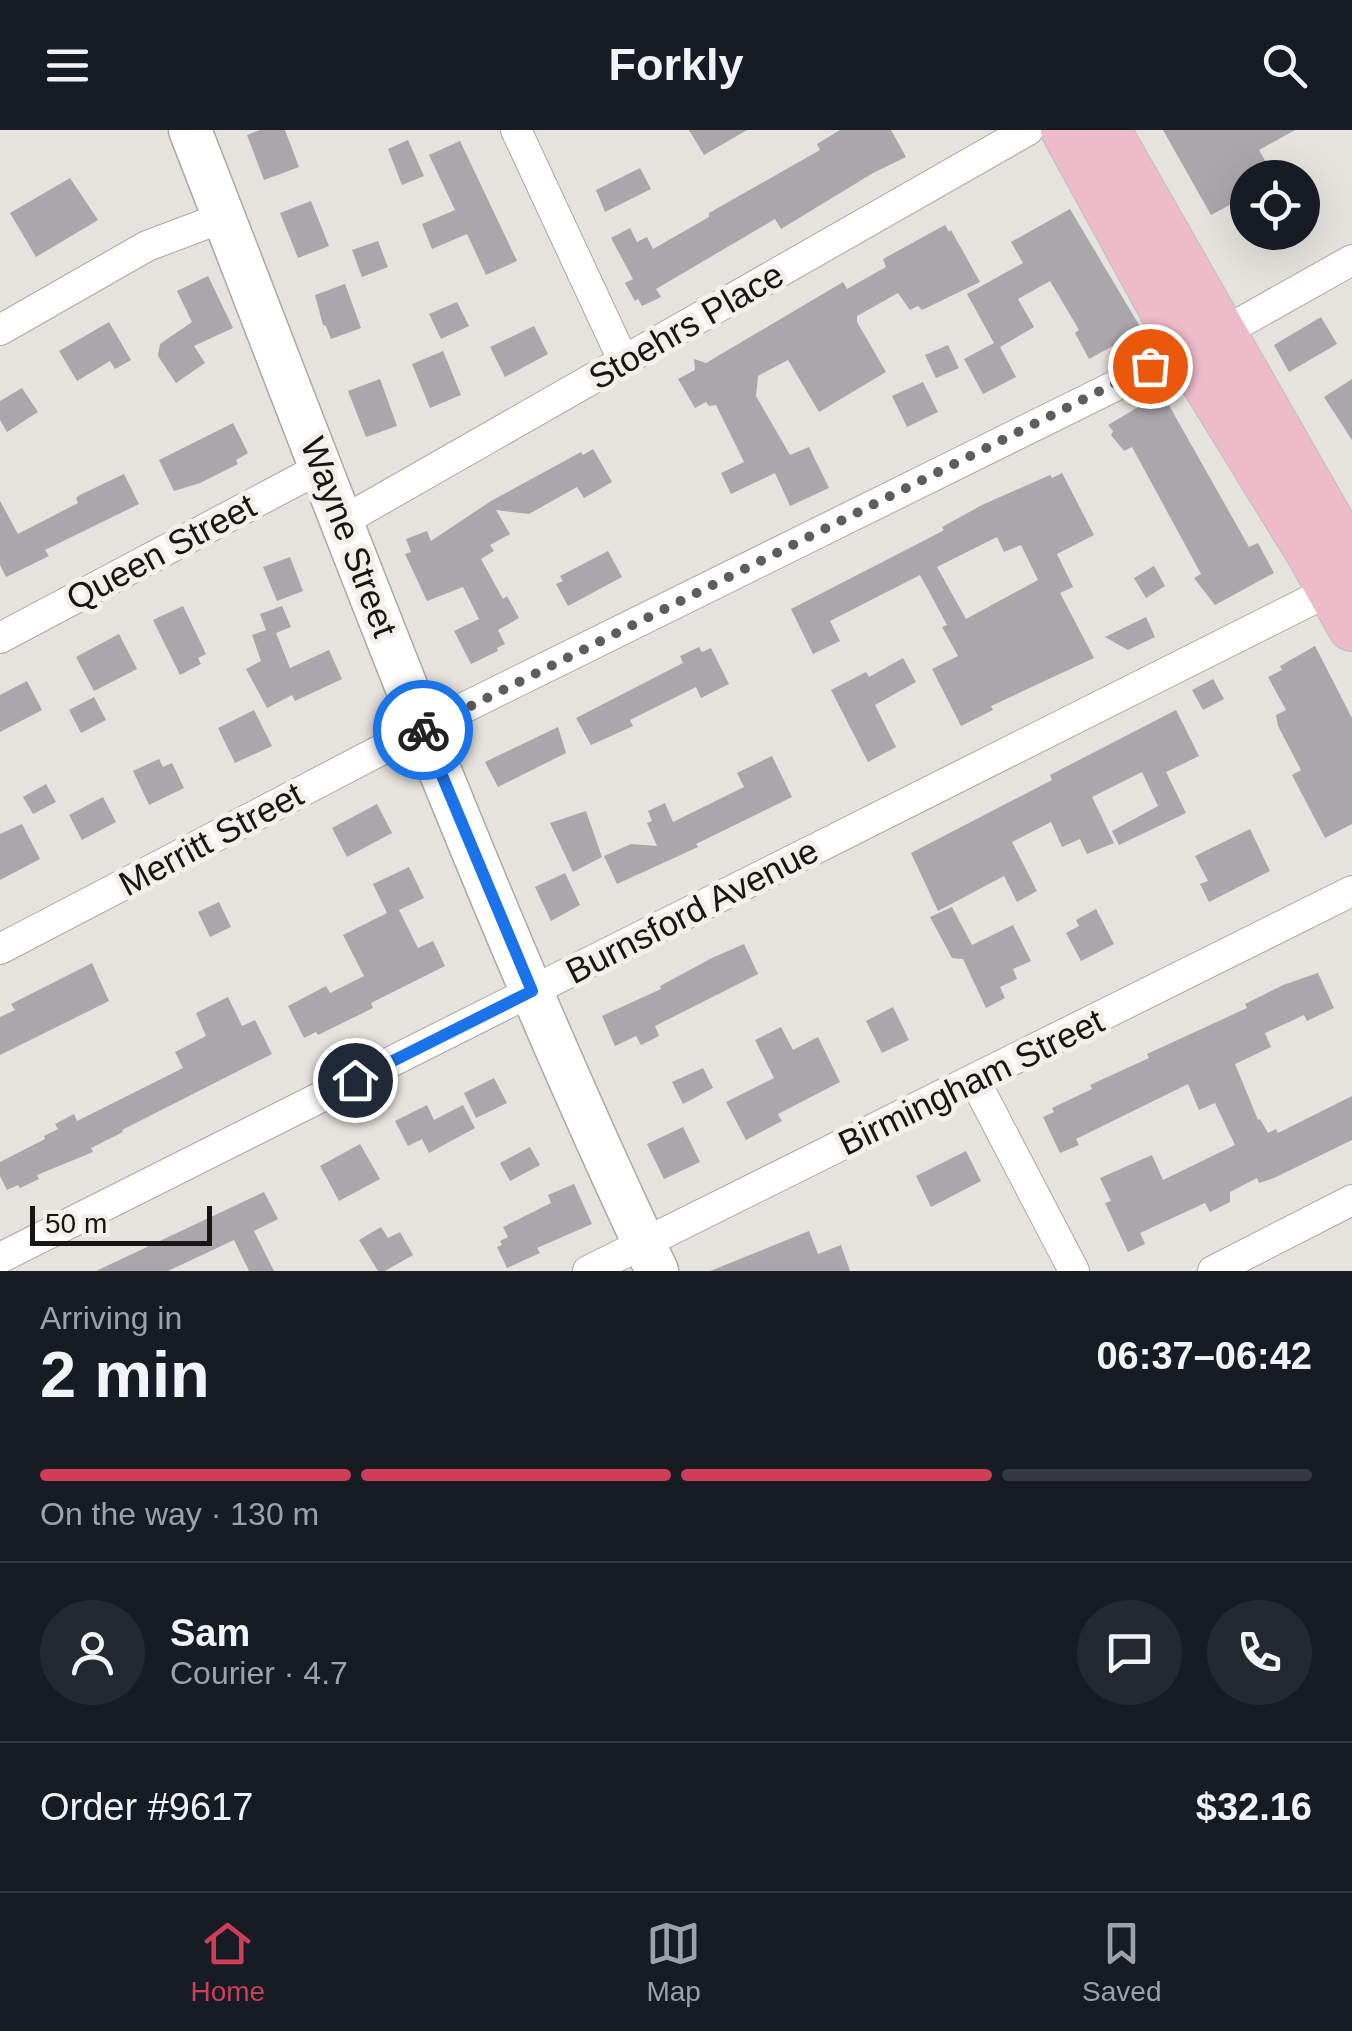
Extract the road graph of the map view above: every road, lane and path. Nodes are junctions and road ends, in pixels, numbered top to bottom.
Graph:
1 (190, 130) edge
2 (516, 130) edge
3 (1028, 130) edge
4 (1065, 130) edge
5 (1106, 130) edge
6 (224, 217) junction
7 (1352, 260) edge
8 (0, 330) edge
9 (1204, 341) junction
10 (624, 362) junction
11 (322, 467) junction
12 (344, 520) junction
13 (1347, 593) edge
14 (0, 638) edge
15 (422, 728) junction
16 (1352, 891) edge
17 (0, 949) edge
18 (532, 991) junction
19 (975, 1081) junction
20 (1352, 1200) edge
21 (650, 1256) edge
22 (0, 1258) edge
23 (588, 1271) edge
24 (1074, 1271) edge
25 (1212, 1271) edge

1 - 6 street, Wayne Street
2 - 10 street
3 - 10 street, Stoehrs Place
4 - 9 main road
5 - 9 main road
6 - 8 street
6 - 11 street, Wayne Street
7 - 9 street, Merritt Street
9 - 13 main road
9 - 15 street, Merritt Street
10 - 12 street, Stoehrs Place
11 - 12 street, Wayne Street
11 - 14 street, Queen Street
12 - 15 street, Wayne Street
13 - 18 street, Burnsford Avenue
15 - 17 street, Merritt Street
15 - 18 street, Wayne Street
16 - 19 street, Birmingham Street
18 - 21 street, Wayne Street
18 - 22 street, Burnsford Avenue
19 - 21 street, Birmingham Street
19 - 24 street
20 - 25 street
21 - 23 street, Birmingham Street

